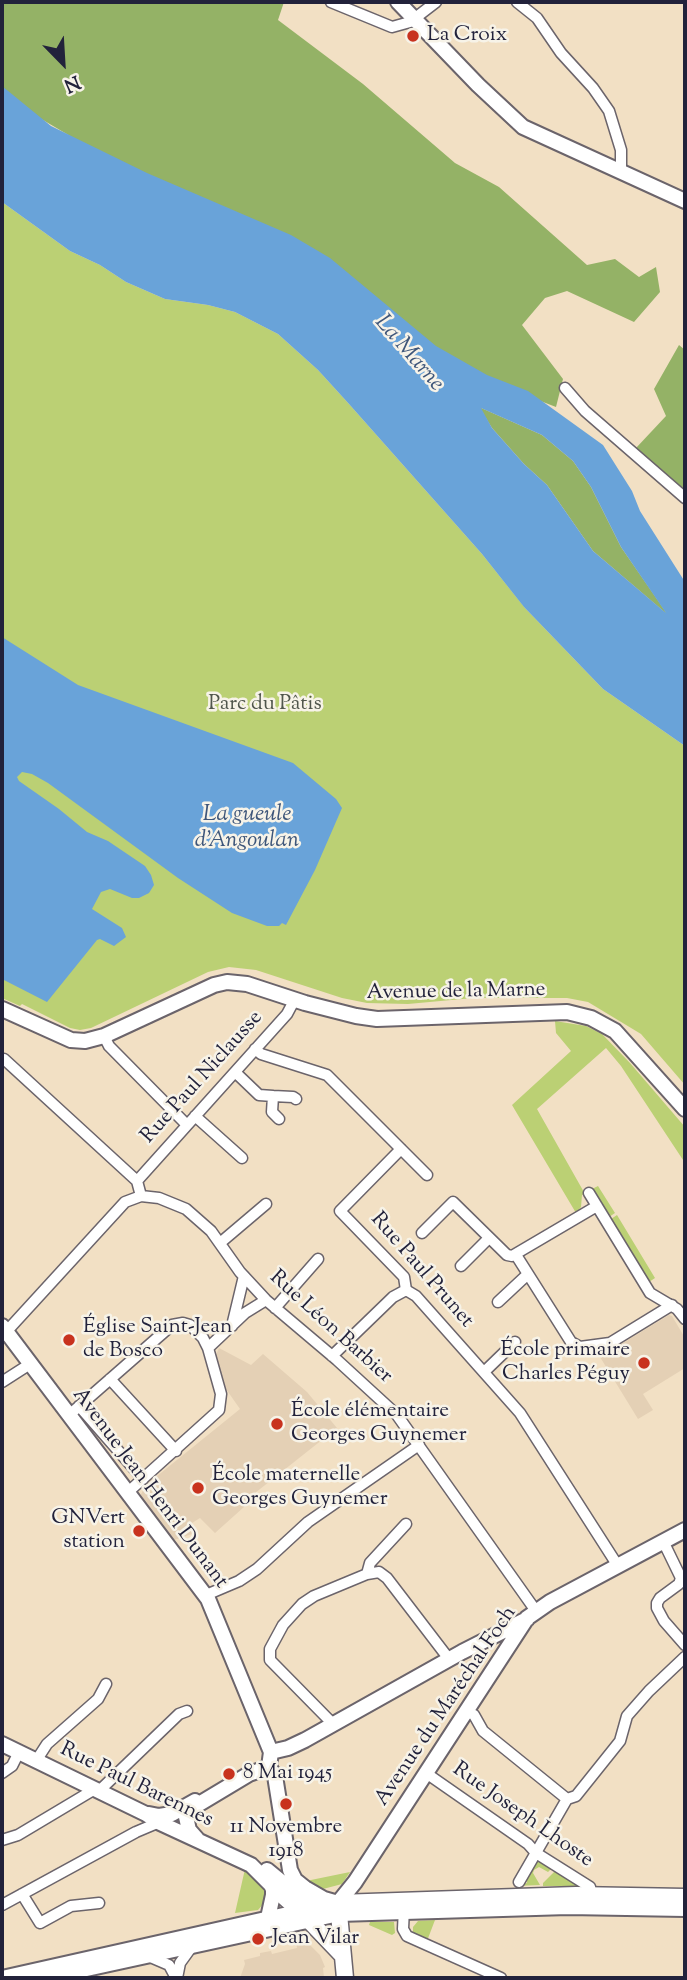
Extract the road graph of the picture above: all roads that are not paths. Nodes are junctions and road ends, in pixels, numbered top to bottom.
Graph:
1 (331, 2) edge
2 (398, 2) edge
3 (436, 2) edge
4 (517, 2) edge
5 (414, 19) junction
6 (621, 172) junction
7 (685, 201) edge
8 (565, 388) dead end
9 (685, 498) edge
10 (295, 999) junction
11 (2, 1009) edge
12 (104, 1036) junction
13 (255, 1049) junction
14 (4, 1059) dead end
15 (235, 1072) junction
16 (273, 1096) junction
17 (296, 1099) dead end
18 (685, 1109) edge
19 (195, 1116) junction
20 (279, 1119) dead end
21 (187, 1125) junction
22 (401, 1149) junction
23 (242, 1158) dead end
24 (427, 1175) dead end
25 (137, 1181) junction
26 (589, 1193) dead end
27 (141, 1196) junction
28 (266, 1204) dead end
29 (597, 1206) junction
30 (422, 1233) dead end
31 (489, 1237) junction
32 (219, 1243) junction
33 (516, 1255) junction
34 (318, 1259) dead end
35 (461, 1266) dead end
36 (528, 1274) junction
37 (244, 1276) junction
38 (406, 1290) junction
39 (266, 1300) junction
40 (498, 1301) dead end
41 (672, 1305) junction
42 (275, 1308) junction
43 (685, 1319) edge
44 (232, 1327) junction
45 (4, 1329) edge
46 (515, 1342) dead end
47 (208, 1348) junction
48 (332, 1356) junction
49 (30, 1364) junction
50 (484, 1372) junction
51 (110, 1378) junction
52 (2, 1382) edge
53 (79, 1406) junction
54 (68, 1416) junction
55 (419, 1445) junction
56 (176, 1451) junction
57 (143, 1479) junction
58 (127, 1493) junction
59 (406, 1524) dead end
60 (685, 1530) edge
61 (663, 1541) junction
62 (618, 1566) junction
63 (367, 1574) junction
64 (206, 1595) junction
65 (532, 1614) junction
66 (685, 1645) edge
67 (685, 1657) edge
68 (449, 1659) junction
69 (106, 1684) dead end
70 (187, 1711) dead end
71 (466, 1711) junction
72 (333, 1724) junction
73 (2, 1744) edge
74 (19, 1752) junction
75 (271, 1752) junction
76 (36, 1760) junction
77 (269, 1767) junction
78 (2, 1773) edge
79 (426, 1773) junction
80 (97, 1790) junction
81 (209, 1796) junction
82 (567, 1799) junction
83 (189, 1810) junction
84 (152, 1818) junction
85 (197, 1839) junction
86 (2, 1840) edge
87 (286, 1847) junction
88 (536, 1853) junction
89 (257, 1866) junction
90 (519, 1882) dead end
91 (273, 1887) junction
92 (22, 1894) junction
93 (643, 1898) junction
94 (579, 1899) junction
95 (673, 1900) edge
96 (99, 1903) dead end
97 (2, 1905) edge
98 (404, 1905) junction
99 (339, 1909) junction
100 (685, 1911) edge
101 (308, 1913) junction
102 (268, 1918) junction
103 (194, 1945) junction
104 (148, 1956) junction
105 (343, 1956) junction
106 (2, 1978) edge
107 (45, 1978) edge
108 (177, 1978) edge
109 (345, 1978) edge
110 (501, 1978) edge

1 - 5 street
2 - 5 street
3 - 5 street
4 - 6 street
5 - 6 street
6 - 7 street
8 - 9 street
10 - 12 street, Avenue de la Marne
10 - 13 street, Rue Paul Niclausse
10 - 18 street, Avenue de la Marne
11 - 12 street, Avenue de la Marne
12 - 21 street
13 - 15 street, Rue Paul Niclausse
13 - 22 street
14 - 25 street
15 - 16 street
15 - 19 street, Rue Paul Niclausse
16 - 17 street
16 - 20 street
19 - 21 street, Rue Paul Niclausse
19 - 23 street
21 - 25 street, Rue Paul Niclausse
22 - 24 street
22 - 38 street, Rue Paul Prunet
25 - 27 street
26 - 29 street
27 - 32 street, Rue Léon Barbier
27 - 45 street
28 - 32 street
29 - 33 street
29 - 41 street
30 - 31 street
31 - 33 street
31 - 35 street
32 - 37 street, Rue Léon Barbier
33 - 36 street
34 - 42 street
36 - 40 street
36 - 41 street
37 - 39 street, Rue Léon Barbier
37 - 44 street
38 - 48 street
38 - 50 street, Rue Paul Prunet
39 - 42 street, Rue Léon Barbier
39 - 44 street
41 - 43 street
42 - 48 street, Rue Léon Barbier
44 - 47 street
45 - 49 street, Avenue Jean Henri Dunant
46 - 50 street
47 - 51 street
47 - 56 street
48 - 55 street, Rue Léon Barbier
49 - 52 street
49 - 54 street, Avenue Jean Henri Dunant
50 - 62 street, Rue Paul Prunet
51 - 53 street
51 - 56 street
53 - 54 street
53 - 57 street
54 - 58 street, Avenue Jean Henri Dunant
55 - 64 street
55 - 65 street, Rue Léon Barbier
56 - 57 street
57 - 58 street
58 - 64 street, Avenue Jean Henri Dunant
59 - 63 street
60 - 61 street, Avenue du Maréchal Foch
61 - 62 street, Avenue du Maréchal Foch
61 - 66 street
62 - 65 street, Avenue du Maréchal Foch
63 - 68 street
63 - 72 street
64 - 75 street, Avenue Jean Henri Dunant
65 - 68 street
65 - 71 street, Avenue du Maréchal Foch
67 - 82 street
68 - 72 street
69 - 76 street
70 - 80 street
71 - 79 street, Avenue du Maréchal Foch
71 - 82 street
72 - 75 street
73 - 74 street, Rue Paul Barennes
74 - 76 street, Rue Paul Barennes
74 - 78 street
75 - 77 street
76 - 80 street, Rue Paul Barennes
77 - 81 street
77 - 87 street
79 - 88 street, Rue Joseph Lhoste
79 - 99 street, Avenue du Maréchal Foch
80 - 84 street, Rue Paul Barennes
80 - 86 street
81 - 83 street
81 - 84 street
82 - 88 street
83 - 84 street
83 - 85 street
84 - 85 street, Rue Paul Barennes
84 - 92 street
85 - 89 street, Rue Paul Barennes
87 - 89 street
87 - 99 street
88 - 90 street
88 - 94 street, Rue Joseph Lhoste
89 - 91 street, Rue Paul Barennes
89 - 101 street
91 - 101 main road
91 - 102 street
92 - 96 street
92 - 97 street
93 - 94 main road
93 - 94 street
93 - 95 main road
94 - 95 street
94 - 98 main road
95 - 100 street
98 - 99 main road
98 - 110 street
99 - 101 street
99 - 105 main road
101 - 102 street
101 - 103 street
101 - 105 main road
102 - 106 street
103 - 104 street
103 - 108 street
104 - 107 street
104 - 108 street
105 - 109 main road

